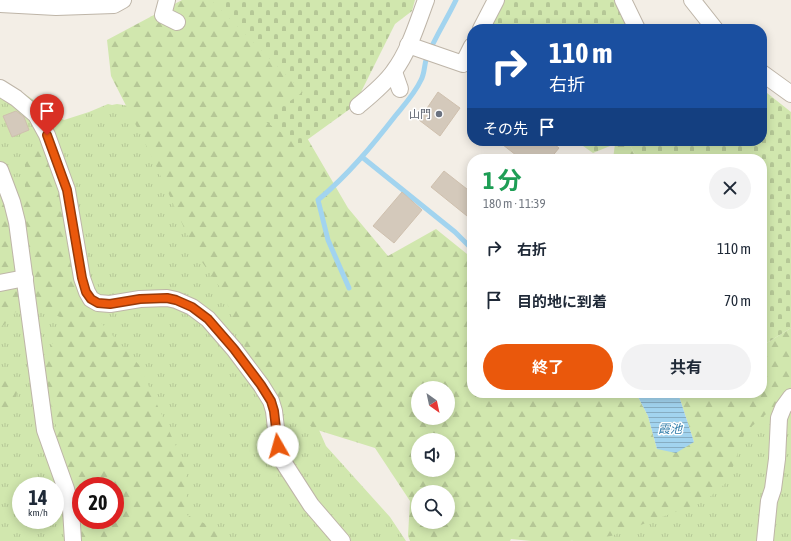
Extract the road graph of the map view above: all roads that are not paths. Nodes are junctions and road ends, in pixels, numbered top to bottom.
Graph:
1 (123, 0) edge
2 (167, 0) edge
3 (426, 0) edge
4 (496, 0) edge
5 (624, 0) edge
6 (692, 0) edge
7 (0, 4) edge
8 (177, 22) dead end
9 (484, 24) edge
10 (635, 24) edge
11 (711, 24) edge
12 (408, 45) junction
13 (467, 56) edge
14 (394, 72) junction
15 (767, 77) edge
16 (0, 88) edge
17 (400, 89) dead end
18 (791, 94) edge
19 (358, 106) dead end
20 (0, 170) edge
21 (25, 278) junction
22 (0, 283) edge
23 (791, 397) edge
24 (73, 541) edge
25 (342, 541) edge
26 (765, 541) edge

1 - 7 street
2 - 8 street
3 - 12 street
4 - 9 street
5 - 10 street
6 - 11 street
12 - 13 street
12 - 14 street
14 - 17 street
14 - 19 street
15 - 18 street
16 - 25 street
20 - 21 street
21 - 22 street
21 - 24 street
23 - 26 street

